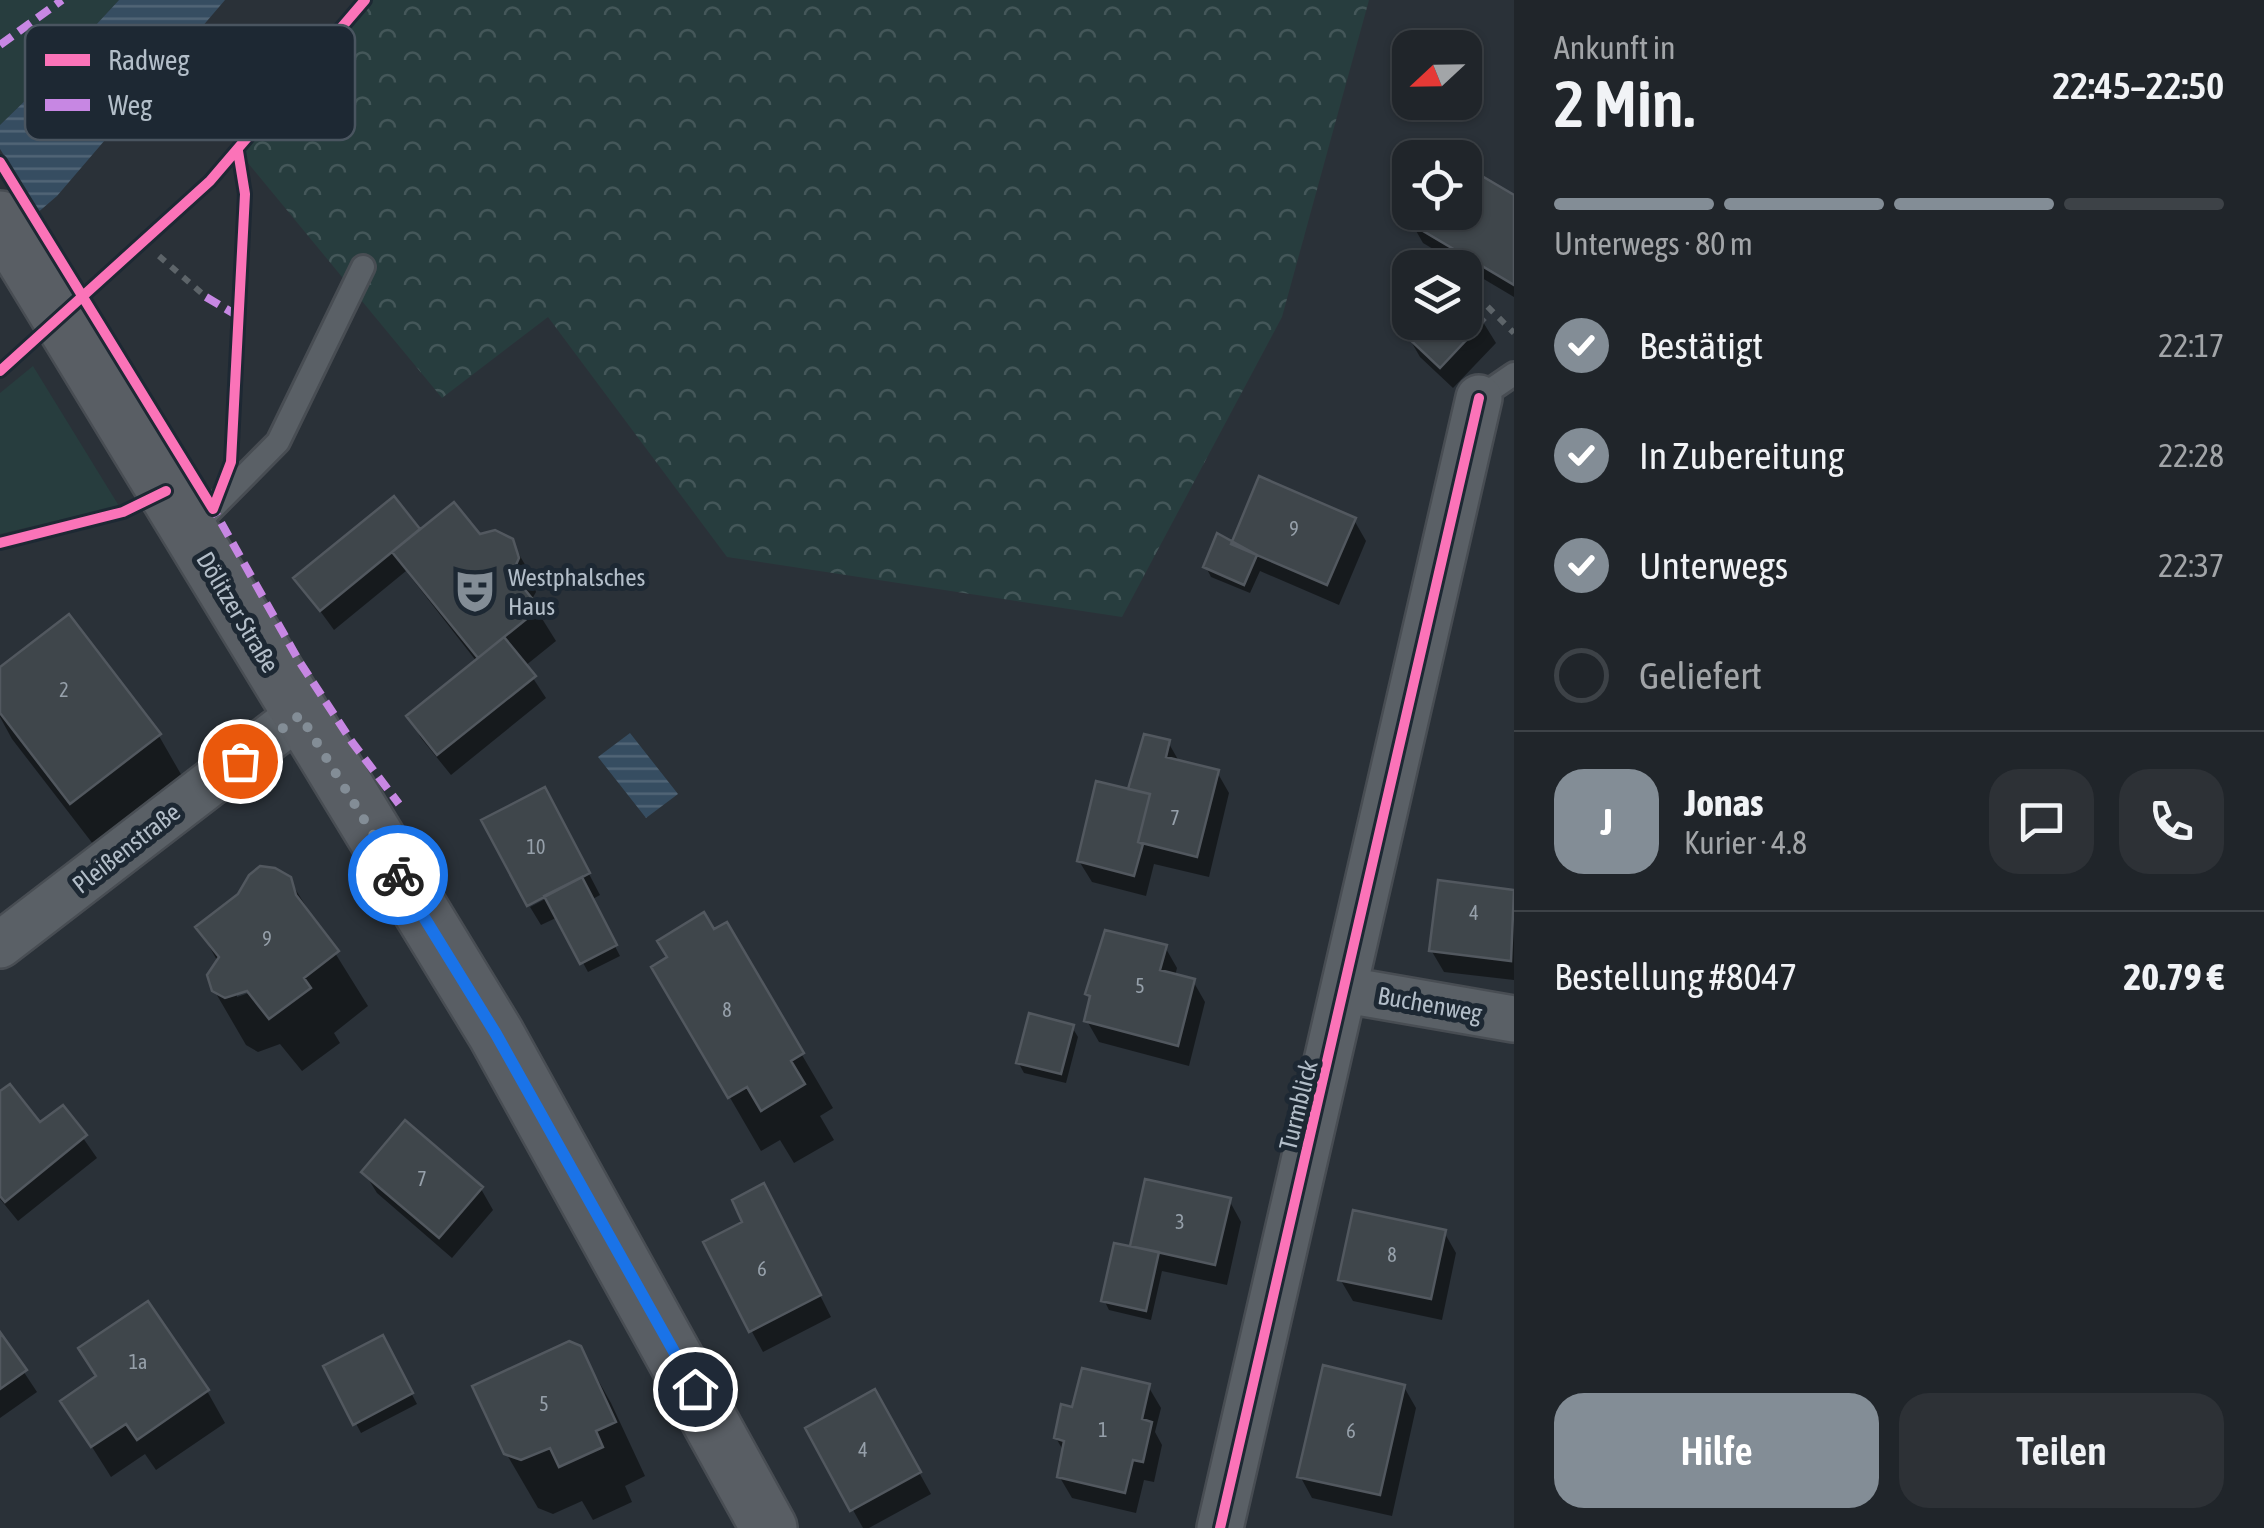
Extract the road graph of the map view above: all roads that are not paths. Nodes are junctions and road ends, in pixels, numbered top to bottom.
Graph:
1 (0, 219) edge
2 (363, 267) dead end
3 (1497, 386) edge
4 (190, 531) junction
5 (300, 715) junction
6 (0, 945) edge
7 (1346, 990) junction
8 (1514, 1019) edge
9 (769, 1528) edge
10 (1220, 1528) edge

1 - 4 main road, Dölitzer Straße
2 - 4 lane
3 - 7 street, Turmblick
4 - 5 main road, Dölitzer Straße
5 - 6 street, Pleißenstraße
5 - 9 main road, Dölitzer Straße
7 - 8 street, Buchenweg
7 - 10 street, Turmblick

